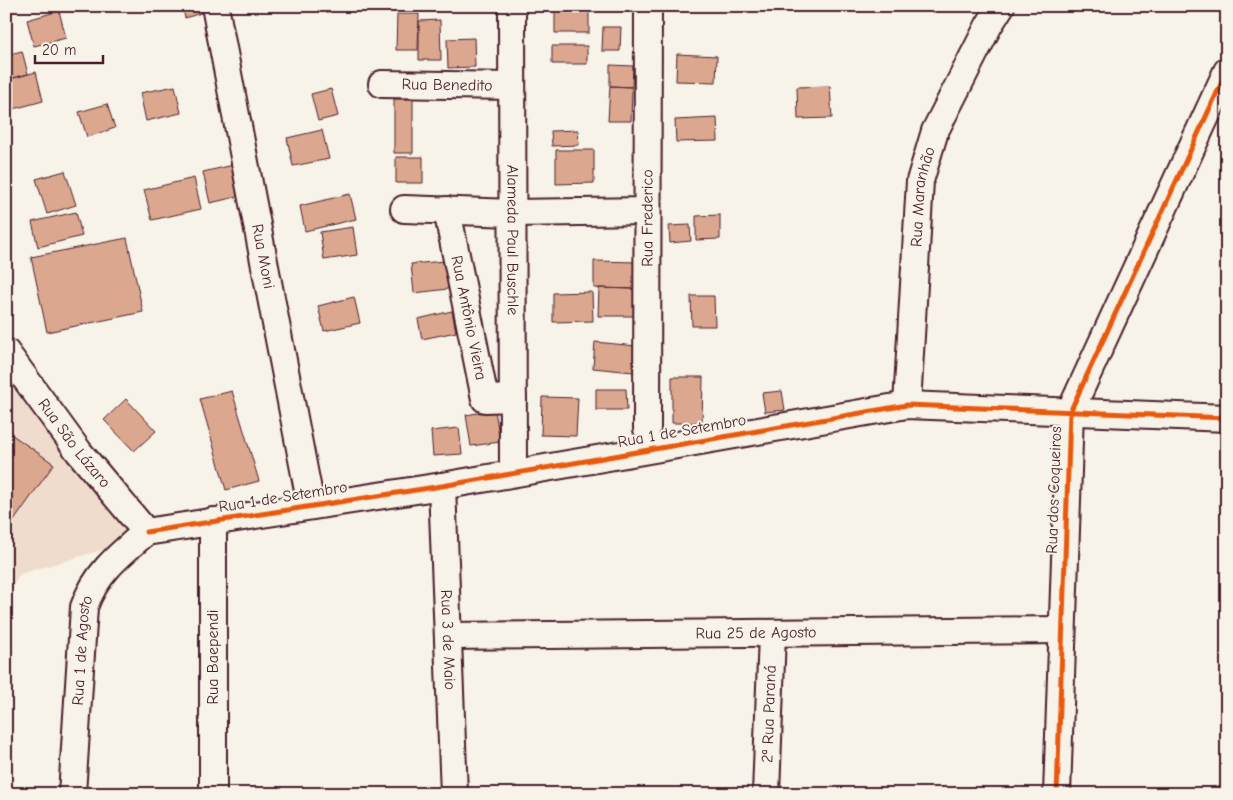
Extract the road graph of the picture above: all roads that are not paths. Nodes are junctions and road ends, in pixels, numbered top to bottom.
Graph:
1 (215, 6) edge
2 (512, 6) edge
3 (648, 6) edge
4 (1001, 6) edge
5 (1227, 71) edge
6 (382, 84) dead end
7 (512, 86) junction
8 (404, 209) dead end
9 (447, 210) junction
10 (646, 211) junction
11 (513, 213) junction
12 (6, 352) edge
13 (513, 398) junction
14 (907, 405) junction
15 (1070, 412) junction
16 (1227, 418) edge
17 (647, 429) dead end
18 (513, 473) junction
19 (442, 486) junction
20 (311, 506) junction
21 (213, 521) junction
22 (146, 532) junction
23 (1062, 630) junction
24 (772, 634) junction
25 (450, 636) junction
26 (72, 794) edge
27 (213, 794) edge
28 (454, 794) edge
29 (766, 794) edge
30 (1057, 794) edge

1 - 20 street, Rua Moni
2 - 7 street, Alameda Paul Buschle
3 - 10 street, Rua Frederico
4 - 14 street, Rua Maranhão
5 - 15 street, Rua dos Coqueiros
6 - 7 street, Rua Benedito
7 - 11 street, Alameda Paul Buschle
8 - 9 street
9 - 11 street
9 - 13 street, Rua Antônio Vieira
10 - 11 street
10 - 17 street, Rua Frederico
11 - 13 street, Alameda Paul Buschle
12 - 22 street, Rua São Lázaro
13 - 18 street, Alameda Paul Buschle
14 - 15 street, Rua 1 de Setembro
14 - 18 street, Rua 1 de Setembro
15 - 16 street, Rua 1 de Setembro
15 - 23 street, Rua dos Coqueiros
18 - 19 street, Rua 1 de Setembro
19 - 20 street, Rua 1 de Setembro
19 - 25 street, Rua 3 de Maio
20 - 21 street, Rua 1 de Setembro
21 - 22 street, Rua 1 de Setembro
21 - 27 street, Rua Baependi
22 - 26 street, Rua 1 de Agosto
23 - 24 street, Rua 25 de Agosto
23 - 30 street, Rua dos Coqueiros
24 - 25 street, Rua 25 de Agosto
24 - 29 street, 2ª Rua Paraná
25 - 28 street, Rua 3 de Maio

